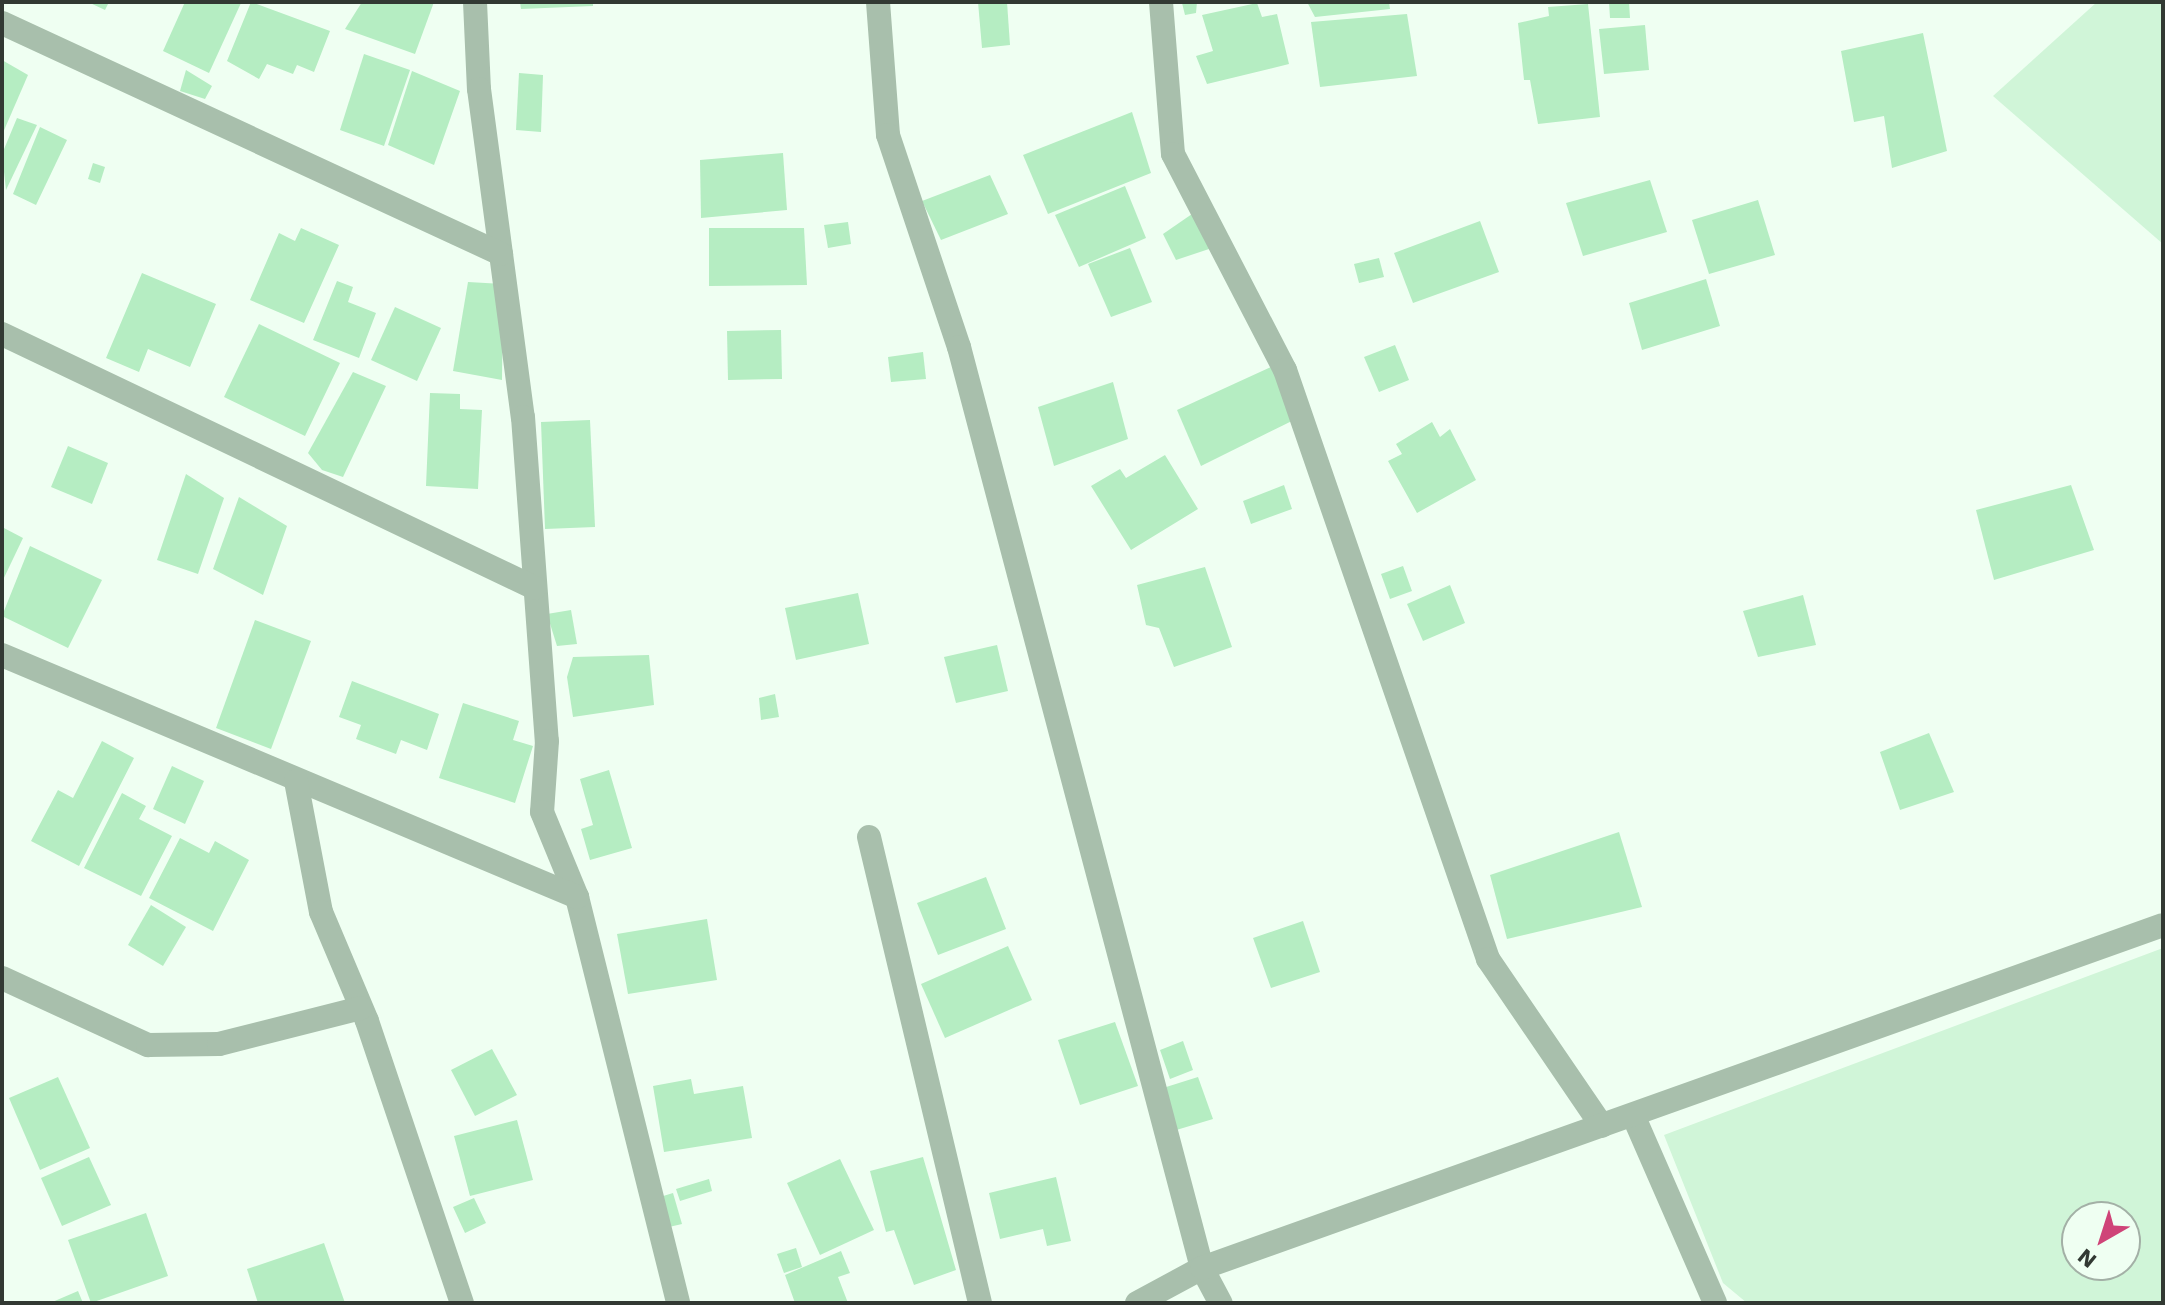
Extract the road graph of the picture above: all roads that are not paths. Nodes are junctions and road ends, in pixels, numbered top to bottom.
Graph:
1 (475, 2) edge
2 (878, 2) edge
3 (1161, 2) edge
4 (2, 23) edge
5 (501, 254) junction
6 (2, 334) edge
7 (535, 588) junction
8 (2, 655) edge
9 (296, 781) junction
10 (869, 837) dead end
11 (577, 897) junction
12 (2163, 925) edge
13 (2, 978) edge
14 (361, 1008) junction
15 (1633, 1115) junction
16 (1602, 1126) junction
17 (1202, 1268) junction
18 (462, 1303) edge
19 (678, 1303) edge
20 (980, 1303) edge
21 (1137, 1303) edge
22 (1221, 1303) edge
23 (1715, 1303) edge

1 - 5 street
2 - 17 street
3 - 16 street
4 - 5 street
5 - 7 street
6 - 7 street
7 - 11 street
8 - 9 street
9 - 11 street
9 - 14 street
10 - 20 street
11 - 19 street
12 - 15 street
13 - 14 street
14 - 18 street
15 - 16 street
15 - 23 street
16 - 17 street
17 - 21 street
17 - 22 street

